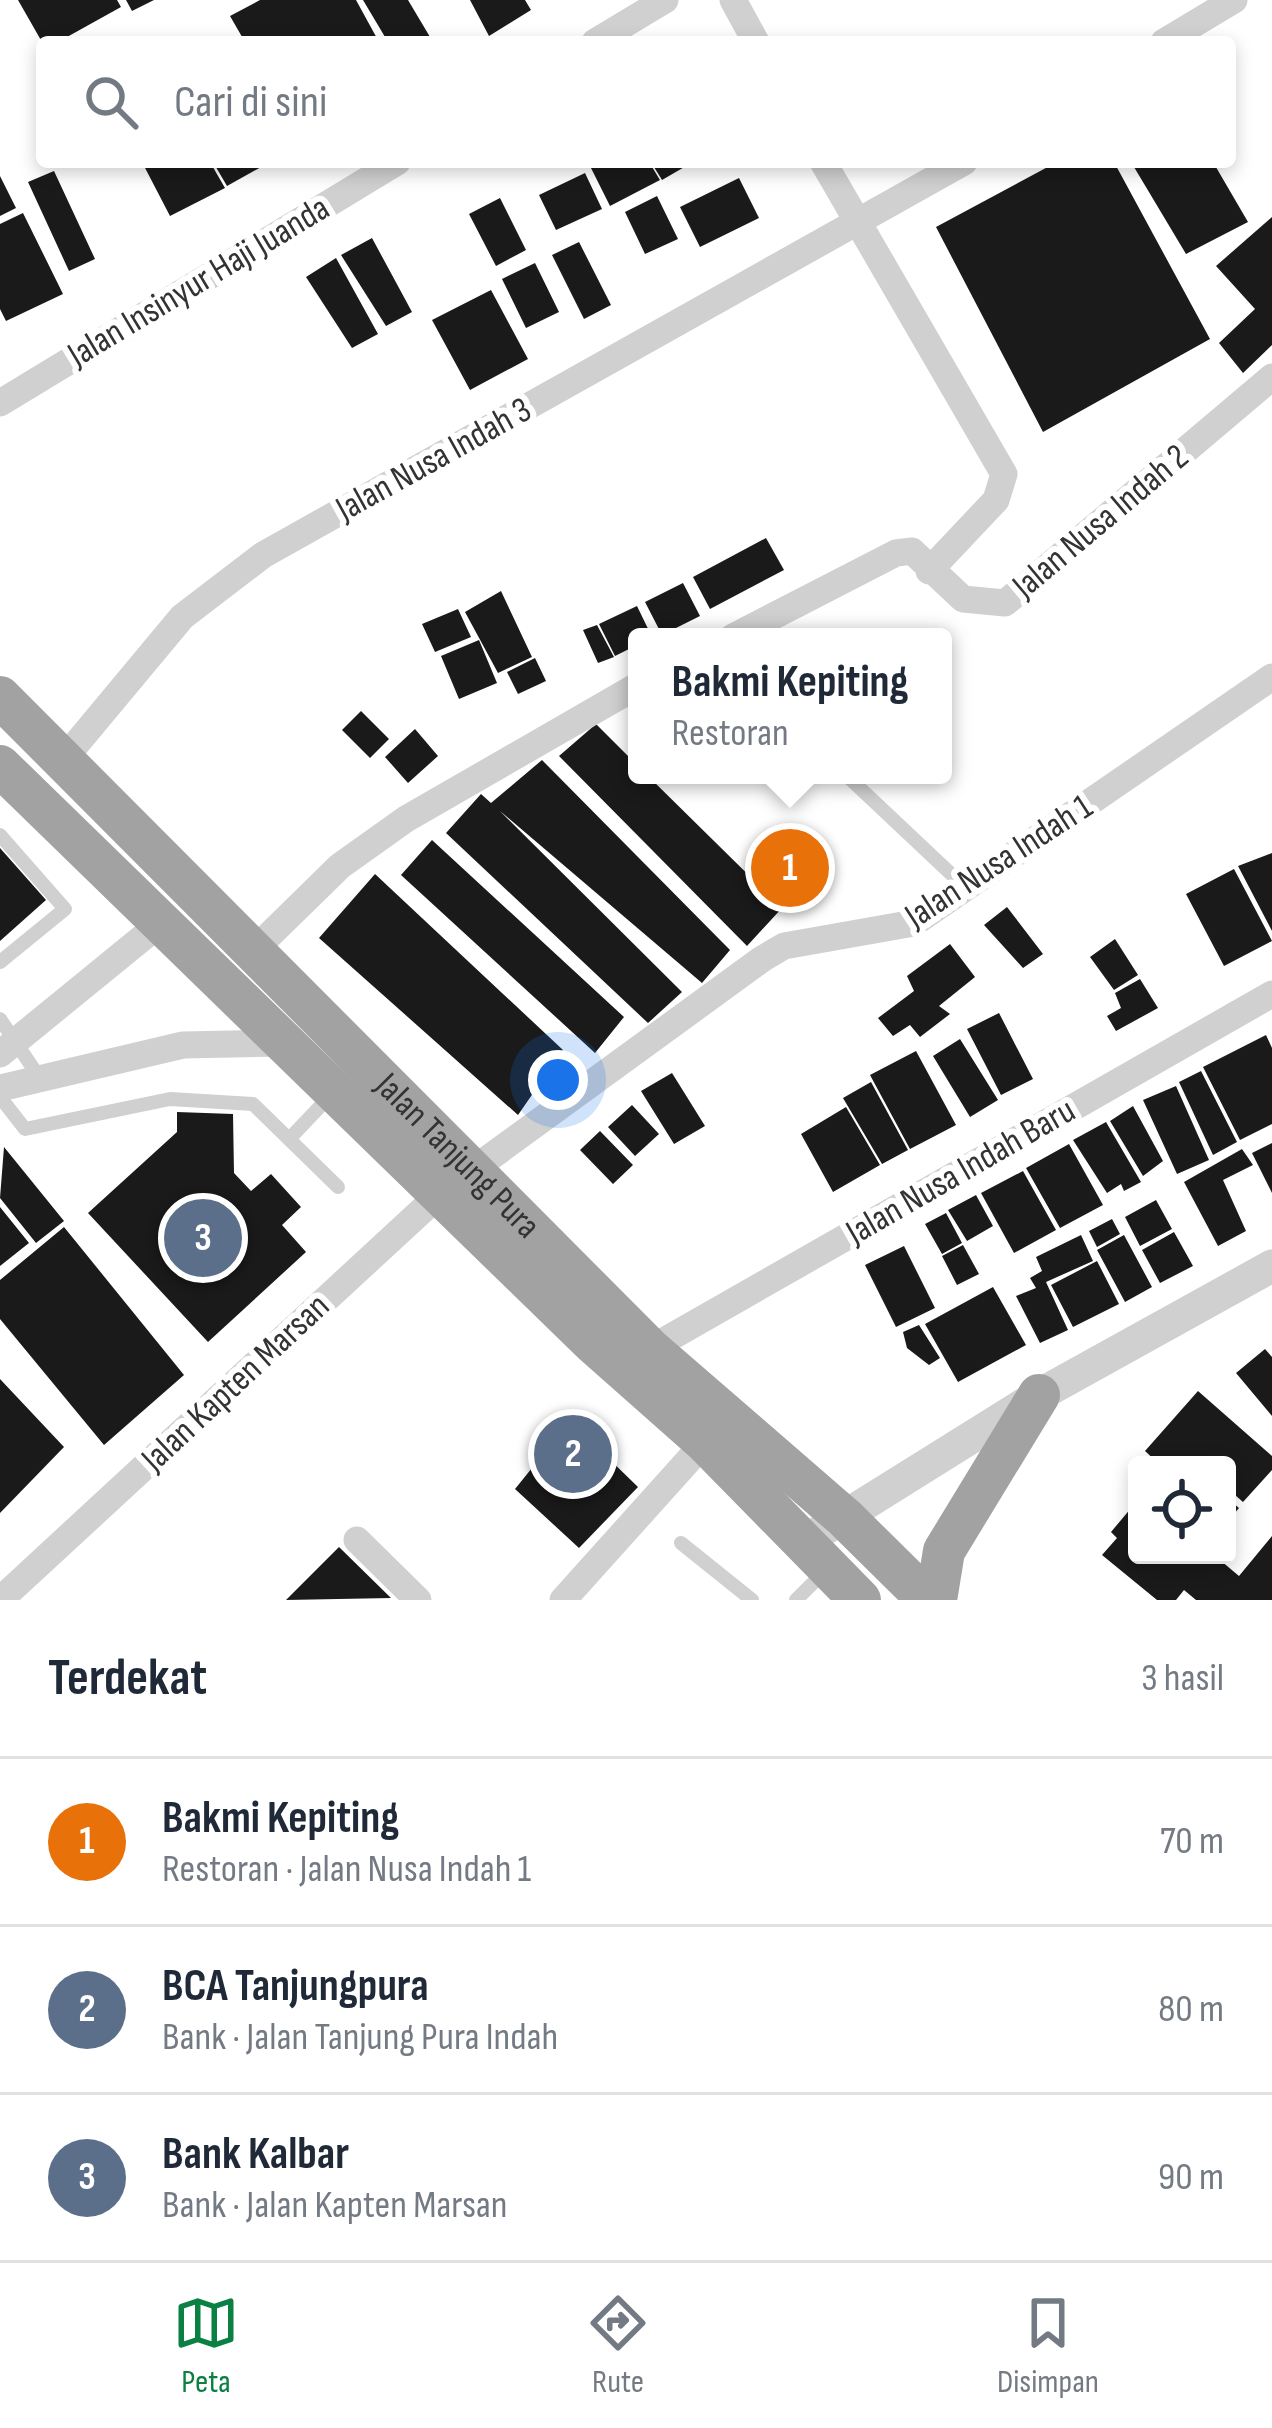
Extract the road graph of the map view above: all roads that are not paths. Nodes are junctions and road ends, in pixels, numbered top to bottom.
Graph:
1 (664, 0) edge
2 (733, 0) edge
3 (1234, 0) edge
4 (605, 36) edge
5 (753, 36) edge
6 (1174, 36) edge
7 (387, 168) edge
8 (826, 168) edge
9 (954, 168) edge
10 (858, 226) junction
11 (1272, 377) edge
12 (0, 403) edge
13 (929, 571) junction
14 (750, 628) edge
15 (1272, 677) edge
16 (628, 691) edge
17 (0, 697) edge
18 (63, 760) junction
19 (4, 781) edge
20 (856, 784) edge
21 (0, 835) edge
22 (967, 889) junction
23 (163, 921) junction
24 (252, 952) junction
25 (0, 962) edge
26 (1272, 994) edge
27 (5, 1038) edge
28 (285, 1043) junction
29 (39, 1077) junction
30 (335, 1091) junction
31 (0, 1093) edge
32 (291, 1137) junction
33 (457, 1181) junction
34 (338, 1187) dead end
35 (1272, 1265) edge
36 (650, 1349) junction
37 (1039, 1395) junction
38 (705, 1442) junction
39 (844, 1518) junction
40 (357, 1540) dead end
41 (681, 1544) dead end
42 (815, 1556) junction
43 (0, 1600) edge
44 (418, 1600) edge
45 (563, 1600) edge
46 (752, 1600) edge
47 (796, 1600) edge
48 (860, 1600) edge
49 (932, 1600) edge

1 - 4 street
2 - 5 street
3 - 6 street
7 - 12 street, Jalan Insinyur Haji Juanda
8 - 10 street
9 - 10 street, Jalan Nusa Indah 3
10 - 13 street
10 - 18 street, Jalan Nusa Indah 3
11 - 13 street, Jalan Nusa Indah 2
13 - 14 street, Jalan Nusa Indah 2
15 - 22 street, Jalan Nusa Indah 1
16 - 24 street
17 - 18 highway, Jalan Tanjung Pura
18 - 24 highway, Jalan Tanjung Pura
19 - 23 highway, Jalan Tanjung Pura
20 - 22 lane
21 - 25 lane
22 - 33 street, Jalan Nusa Indah 1
23 - 27 street
23 - 28 highway, Jalan Tanjung Pura
24 - 33 highway, Jalan Tanjung Pura
26 - 36 street, Jalan Nusa Indah Baru
27 - 29 lane
28 - 29 street
28 - 30 highway, Jalan Tanjung Pura
29 - 31 street
30 - 32 lane
30 - 33 highway, Jalan Tanjung Pura
31 - 32 lane
32 - 34 lane
33 - 36 highway, Jalan Tanjung Pura
33 - 38 highway, Jalan Tanjung Pura
33 - 43 street, Jalan Kapten Marsan
35 - 37 street
36 - 39 highway, Jalan Tanjung Pura
37 - 39 street
37 - 49 highway
38 - 42 highway, Jalan Tanjung Pura
38 - 45 street
39 - 42 street
39 - 49 highway, Jalan Tanjung Pura
40 - 44 street
41 - 46 lane
42 - 47 lane
42 - 48 highway, Jalan Tanjung Pura

